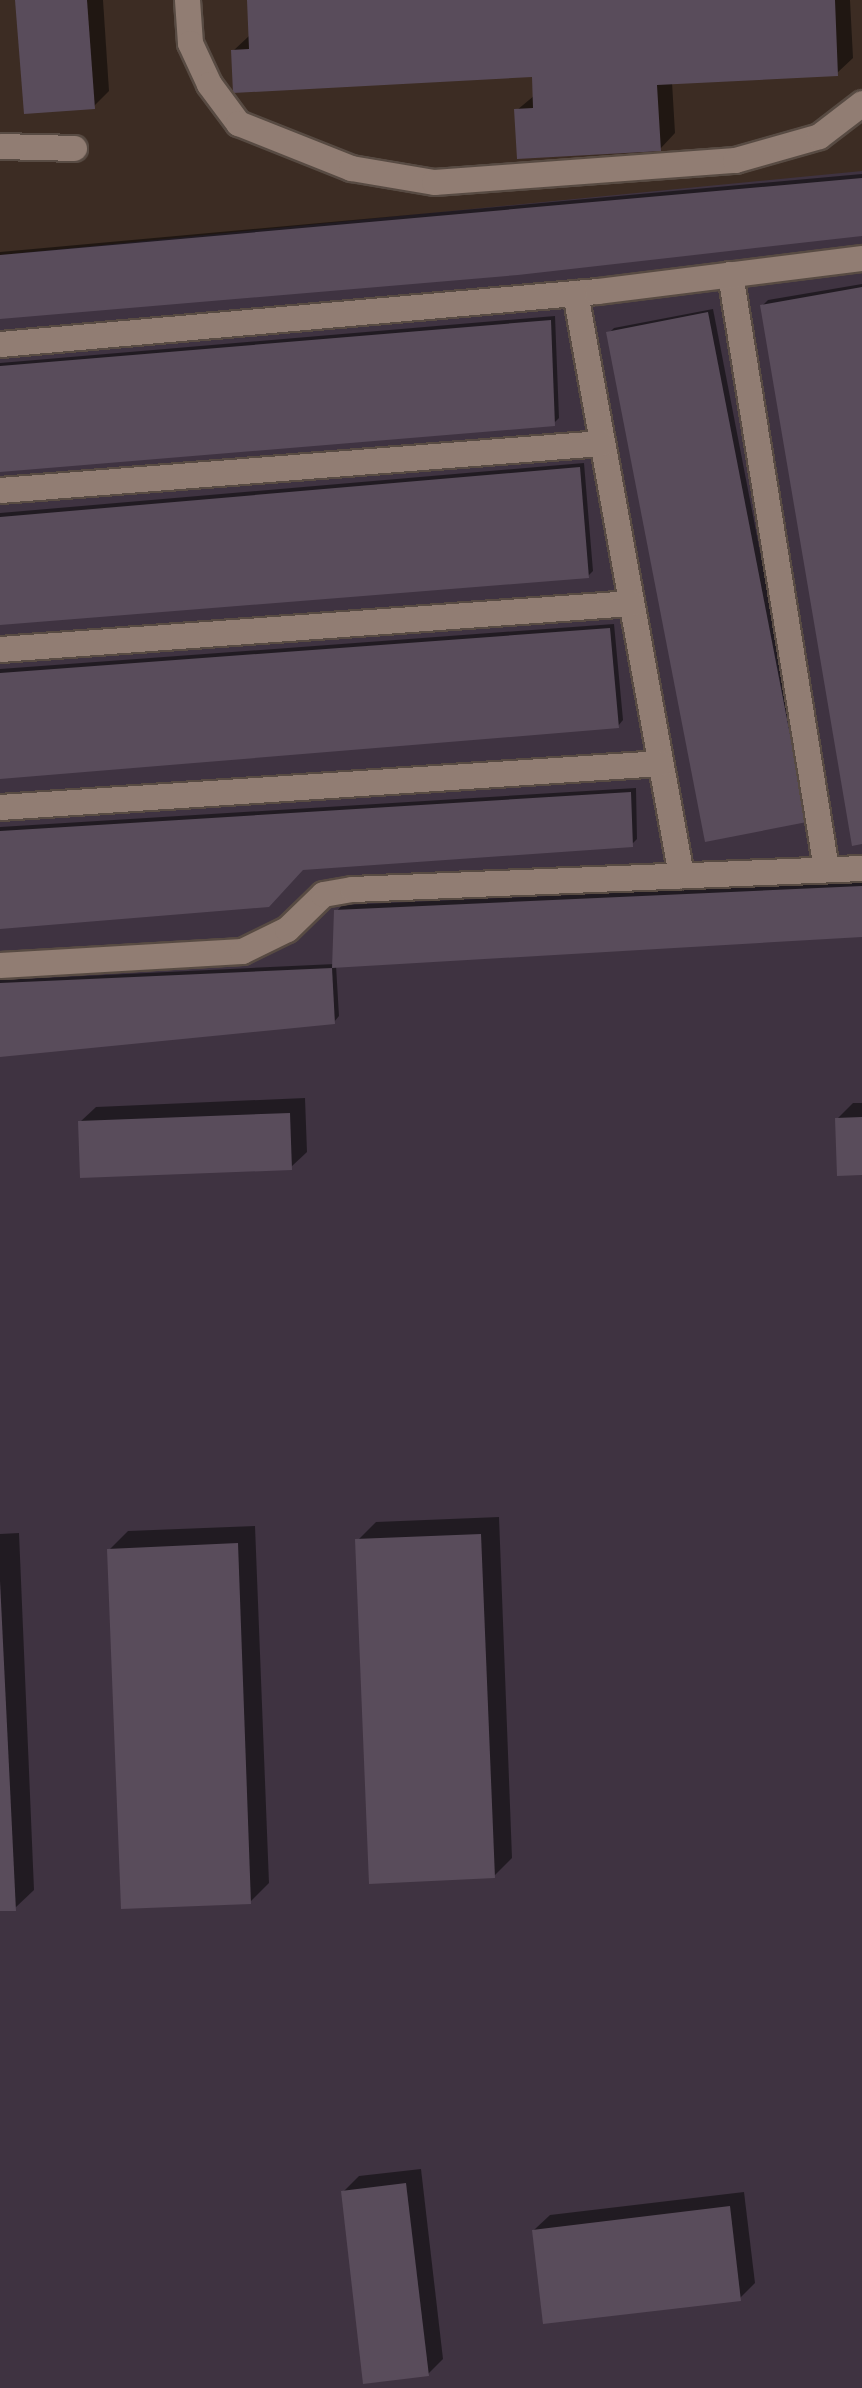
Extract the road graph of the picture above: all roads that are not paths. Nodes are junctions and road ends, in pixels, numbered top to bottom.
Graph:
1 (188, 0) edge
2 (862, 103) edge
3 (0, 146) edge
4 (74, 148) dead end
5 (862, 258) edge
6 (730, 274) junction
7 (574, 293) junction
8 (0, 344) edge
9 (601, 443) junction
10 (0, 490) edge
11 (631, 603) junction
12 (0, 649) edge
13 (660, 763) junction
14 (0, 807) edge
15 (862, 868) edge
16 (826, 870) junction
17 (681, 875) junction
18 (0, 965) edge

1 - 2 lane
3 - 4 lane
5 - 6 lane
6 - 7 lane
6 - 16 lane
7 - 8 lane
7 - 9 lane
9 - 10 lane
9 - 11 lane
11 - 12 lane
11 - 13 lane
13 - 14 lane
13 - 17 lane
15 - 16 lane
16 - 17 lane
17 - 18 lane

